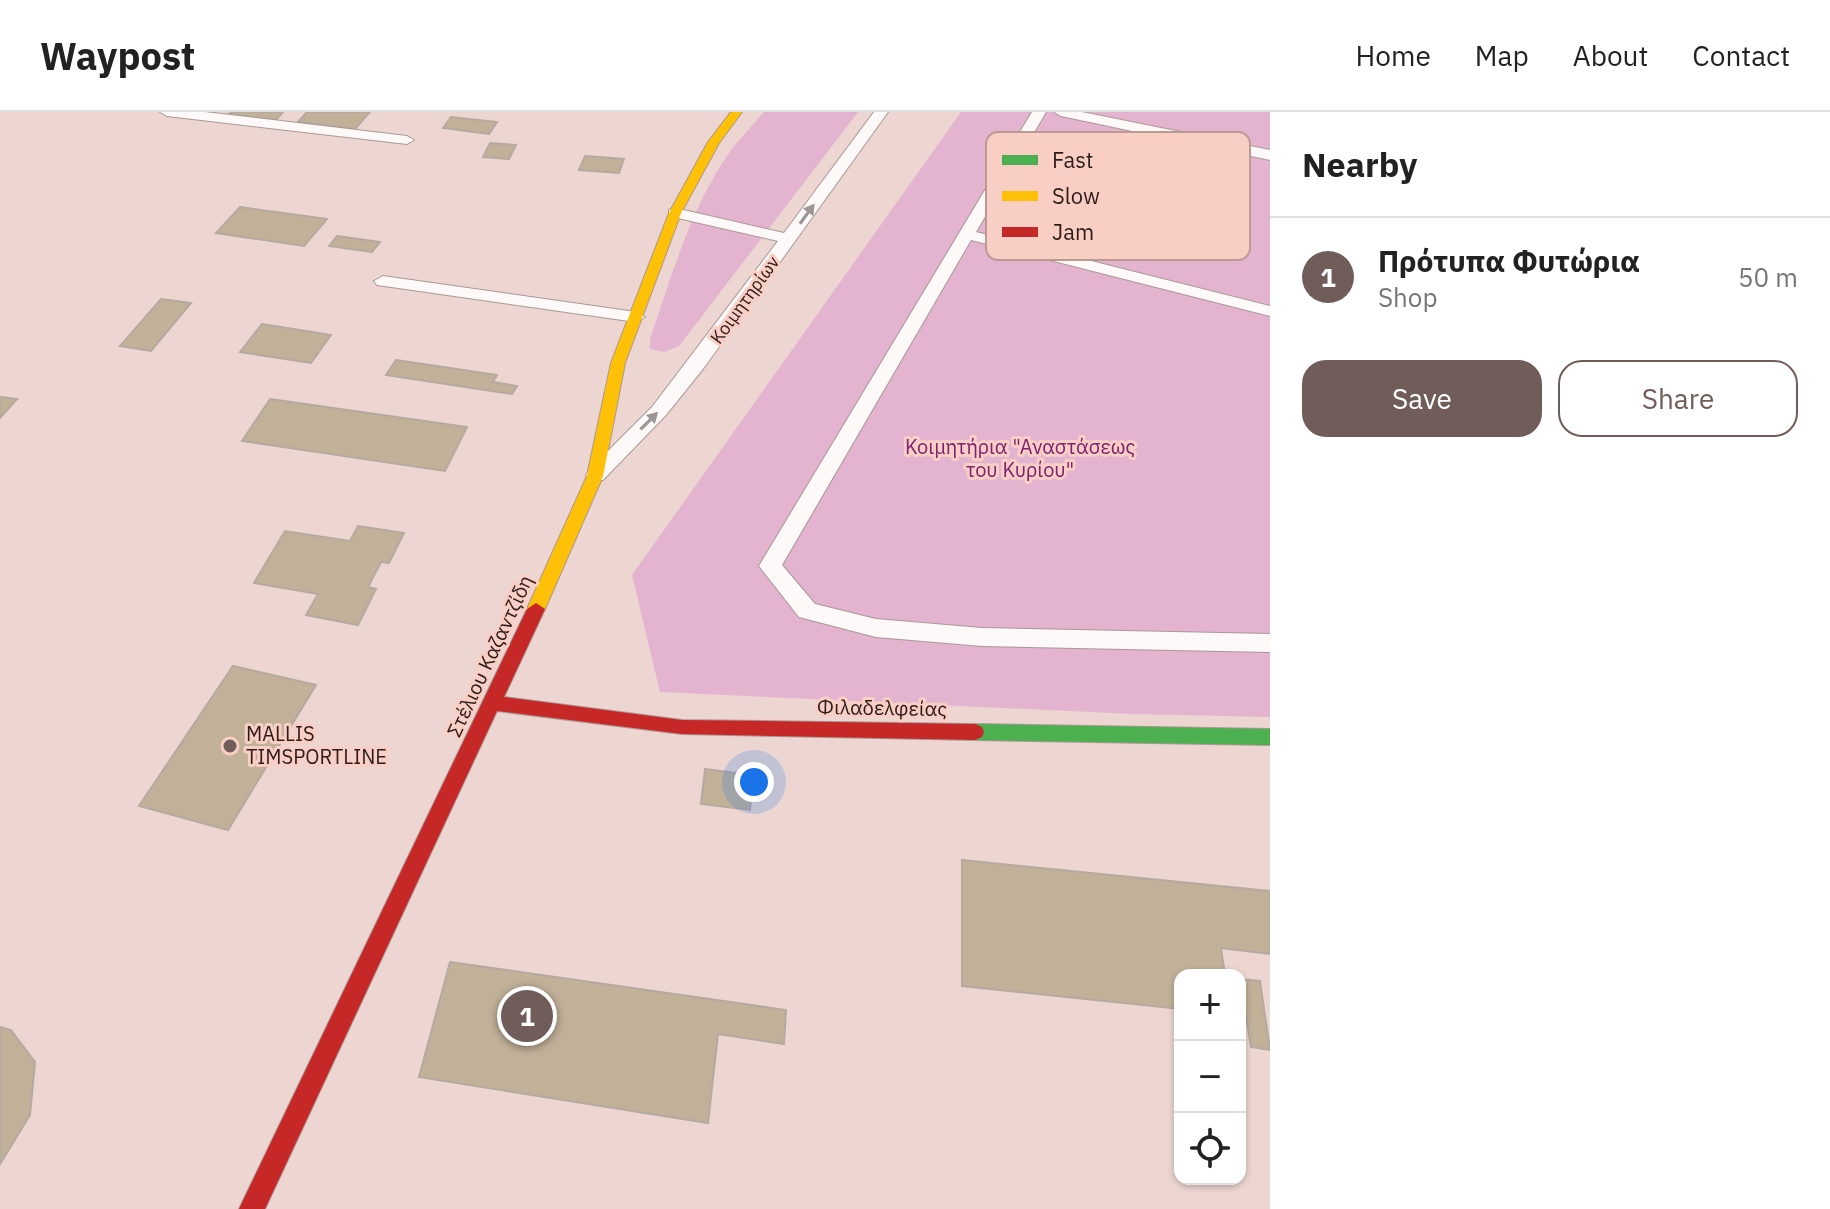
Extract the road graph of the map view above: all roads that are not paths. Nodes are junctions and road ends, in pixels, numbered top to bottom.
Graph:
1 (167, 112) edge
2 (737, 112) edge
3 (881, 112) edge
4 (1039, 112) edge
5 (1061, 112) edge
6 (1027, 132) edge
7 (1158, 132) edge
8 (407, 140) dead end
9 (1250, 151) edge
10 (1270, 155) edge
11 (986, 201) edge
12 (675, 213) junction
13 (966, 234) junction
14 (789, 239) junction
15 (986, 239) edge
16 (1069, 260) edge
17 (383, 281) dead end
18 (1270, 311) edge
19 (636, 317) junction
20 (595, 476) junction
21 (1270, 643) edge
22 (494, 703) junction
23 (1270, 737) edge
24 (252, 1209) edge

1 - 8 lane
2 - 12 main road, Στέλιου Καζαντζίδη
14 -> 3 lane, Κοιμητηρίων
4 - 6 lane
5 - 7 lane
9 - 10 lane
11 - 13 lane
12 - 14 lane
12 - 19 main road, Στέλιου Καζαντζίδη
13 - 15 lane
13 - 21 lane
20 -> 14 lane, Κοιμητηρίων
16 - 18 lane
17 - 19 lane
19 - 20 main road, Στέλιου Καζαντζίδη
20 - 22 main road, Στέλιου Καζαντζίδη
22 - 23 main road, Φιλαδελφείας
22 - 24 main road, Στέλιου Καζαντζίδη

